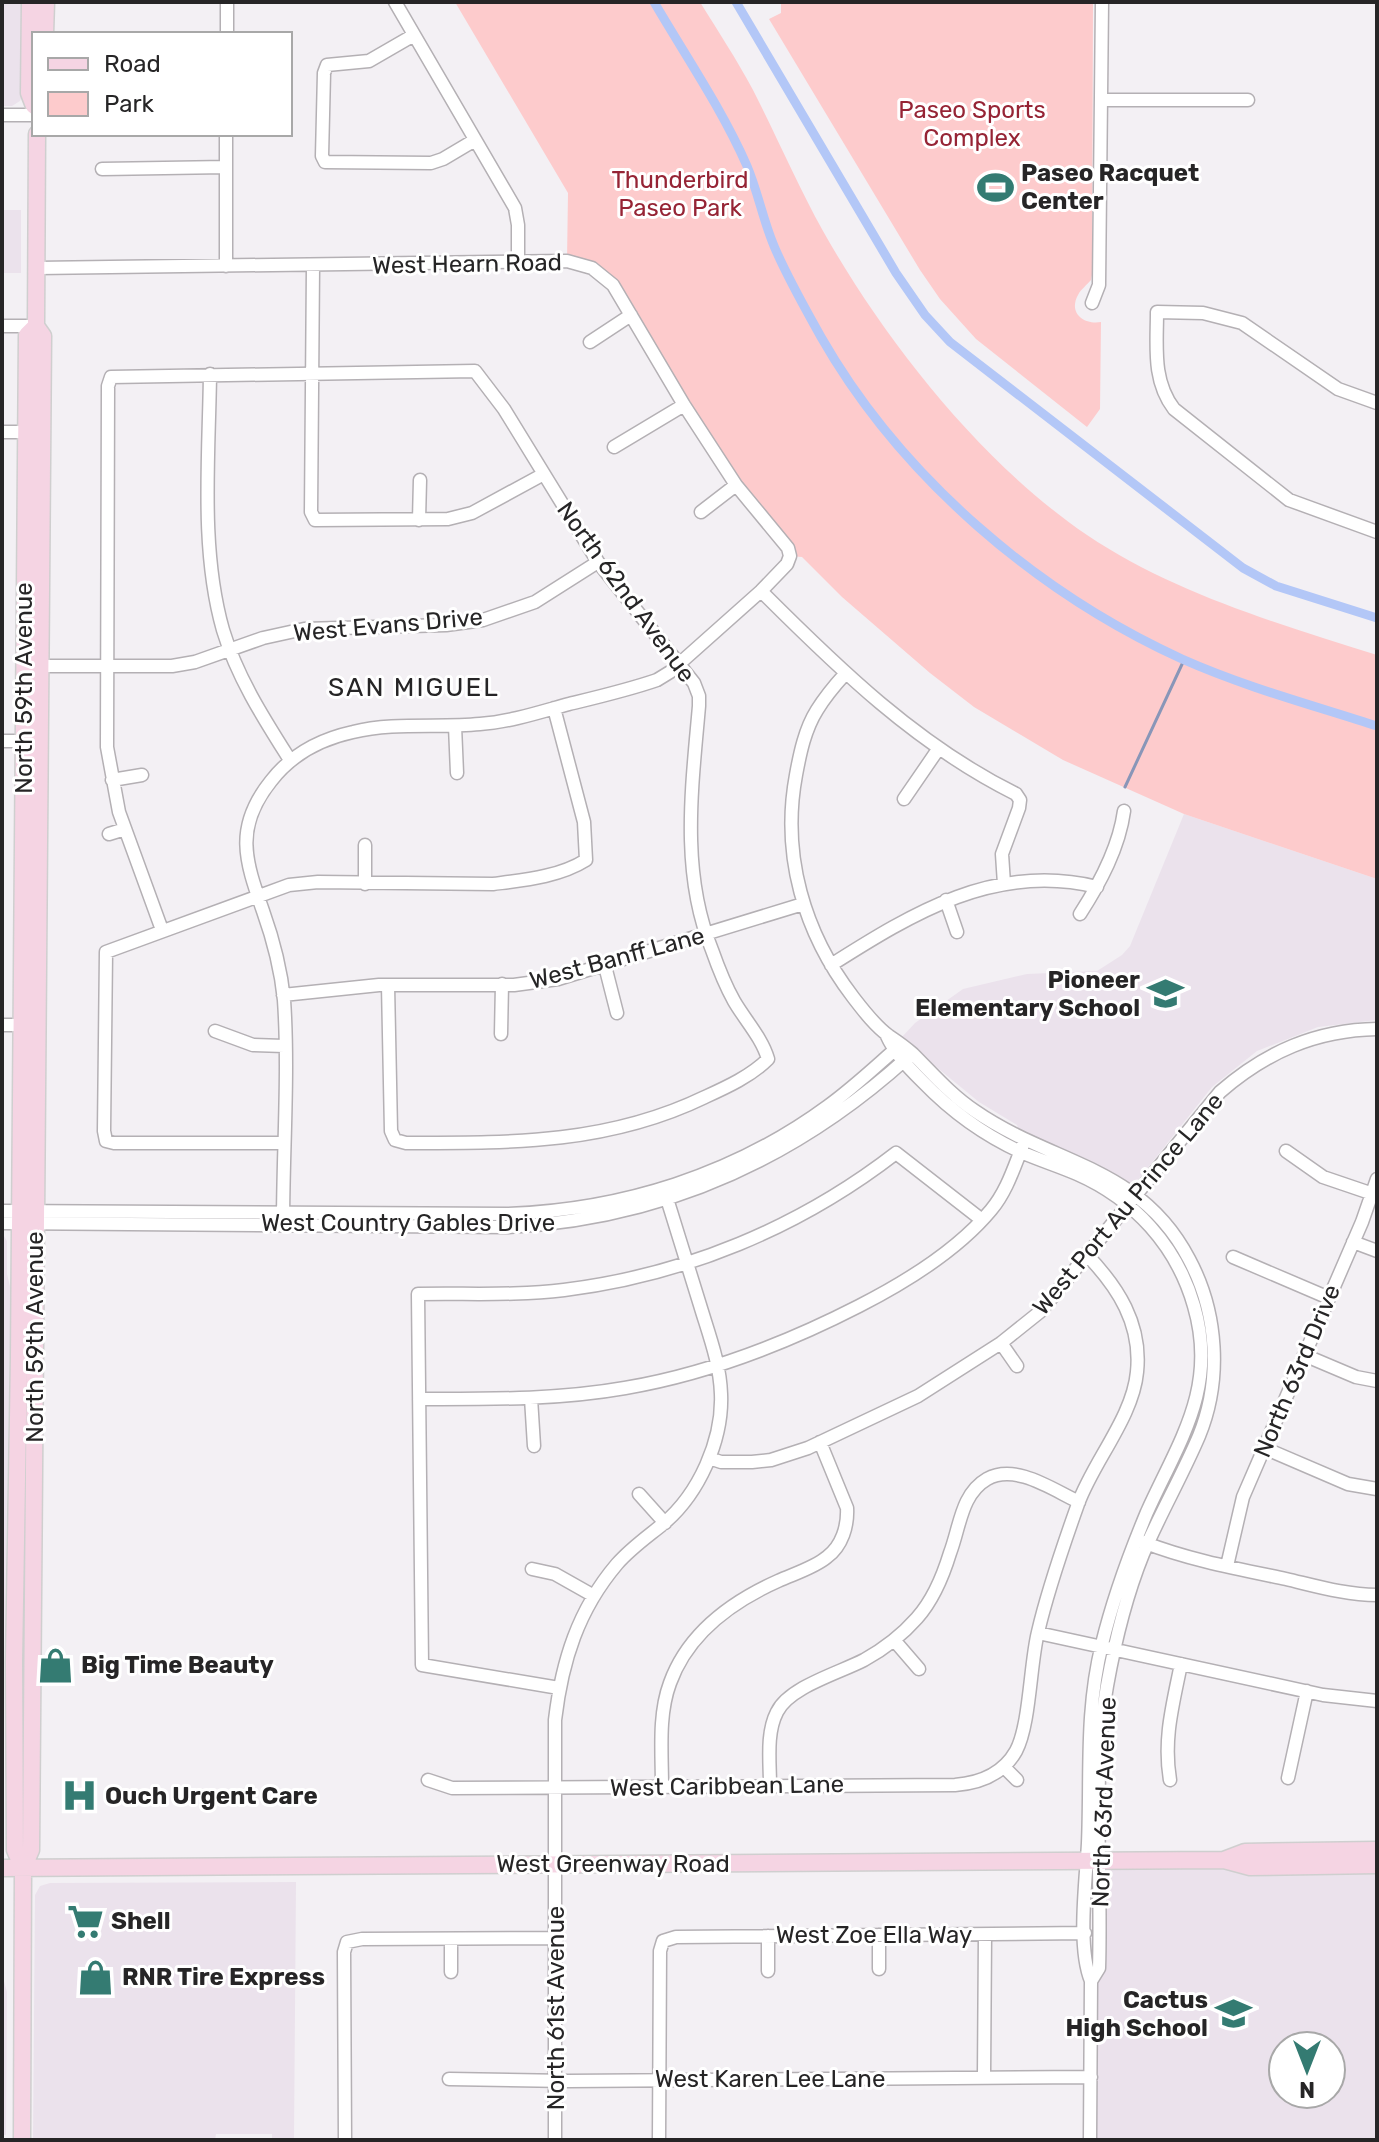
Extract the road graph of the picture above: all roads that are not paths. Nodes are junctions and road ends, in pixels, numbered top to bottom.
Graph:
1 (30, 2) edge
2 (46, 2) edge
3 (227, 2) edge
4 (395, 2) edge
5 (1102, 2) edge
6 (45, 32) edge
7 (227, 32) edge
8 (414, 35) junction
9 (1102, 100) junction
10 (1248, 100) dead end
11 (32, 101) edge
12 (2, 115) edge
13 (32, 115) edge
14 (37, 136) edge
15 (226, 136) edge
16 (475, 140) junction
17 (226, 167) junction
18 (102, 169) dead end
19 (518, 262) junction
20 (226, 266) junction
21 (313, 266) junction
22 (37, 268) junction
23 (1092, 303) dead end
24 (631, 315) junction
25 (2, 326) edge
26 (36, 326) junction
27 (590, 342) dead end
28 (312, 373) junction
29 (210, 374) junction
30 (1377, 403) edge
31 (684, 405) junction
32 (2, 432) edge
33 (34, 432) junction
34 (614, 447) dead end
35 (542, 475) junction
36 (420, 480) dead end
37 (736, 485) junction
38 (701, 512) dead end
39 (419, 520) junction
40 (1377, 532) edge
41 (598, 562) junction
42 (761, 591) junction
43 (231, 650) junction
44 (679, 664) junction
45 (32, 666) junction
46 (106, 666) junction
47 (845, 674) junction
48 (554, 708) junction
49 (455, 726) junction
50 (2, 741) edge
51 (32, 741) junction
52 (939, 748) junction
53 (290, 760) junction
54 (457, 773) dead end
55 (142, 775) dead end
56 (112, 780) junction
57 (904, 799) dead end
58 (1124, 811) dead end
59 (125, 829) junction
60 (109, 834) dead end
61 (365, 845) dead end
62 (365, 884) junction
63 (1004, 884) junction
64 (1097, 887) junction
65 (257, 897) junction
66 (946, 900) junction
67 (803, 904) junction
68 (1080, 914) dead end
69 (162, 930) junction
70 (957, 932) dead end
71 (706, 935) junction
72 (831, 965) junction
73 (605, 966) junction
74 (502, 984) junction
75 (388, 985) junction
76 (283, 995) junction
77 (617, 1013) dead end
78 (2, 1025) edge
79 (29, 1025) junction
80 (1377, 1029) edge
81 (215, 1031) dead end
82 (501, 1034) dead end
83 (284, 1046) junction
84 (903, 1053) junction
85 (283, 1143) junction
86 (1023, 1146) junction
87 (1286, 1151) dead end
88 (1377, 1179) edge
89 (666, 1194) junction
90 (1373, 1194) junction
91 (1132, 1199) junction
92 (2, 1211) edge
93 (22, 1218) edge
94 (283, 1218) junction
95 (982, 1220) junction
96 (1353, 1242) junction
97 (1377, 1251) edge
98 (1086, 1254) junction
99 (1233, 1257) dead end
100 (687, 1265) junction
101 (1329, 1298) junction
102 (1001, 1343) junction
103 (1304, 1355) junction
104 (718, 1365) junction
105 (1017, 1366) dead end
106 (1377, 1381) edge
107 (531, 1398) junction
108 (419, 1399) junction
109 (820, 1442) junction
110 (534, 1446) dead end
111 (1264, 1448) junction
112 (709, 1458) junction
113 (1377, 1489) edge
114 (639, 1494) dead end
115 (1079, 1502) junction
116 (665, 1523) junction
117 (1142, 1541) junction
118 (1227, 1566) junction
119 (532, 1569) dead end
120 (1377, 1595) edge
121 (594, 1596) junction
122 (1038, 1633) junction
123 (894, 1640) junction
124 (1108, 1648) junction
125 (1181, 1664) junction
126 (919, 1669) dead end
127 (559, 1688) junction
128 (32, 1690) junction
129 (14, 1691) junction
130 (1307, 1691) junction
131 (1377, 1701) edge
132 (32, 1763) junction
133 (14, 1764) junction
134 (1004, 1767) junction
135 (1288, 1778) dead end
136 (428, 1780) dead end
137 (1017, 1780) dead end
138 (1170, 1780) dead end
139 (770, 1785) junction
140 (662, 1787) junction
141 (556, 1788) junction
142 (1377, 1850) edge
143 (1224, 1860) junction
144 (1093, 1861) junction
145 (557, 1865) junction
146 (1377, 1865) edge
147 (2, 1868) edge
148 (23, 1868) junction
149 (1085, 1933) junction
150 (879, 1935) junction
151 (985, 1935) junction
152 (768, 1936) junction
153 (557, 1938) junction
154 (451, 1939) junction
155 (879, 1969) dead end
156 (768, 1971) dead end
157 (451, 1972) dead end
158 (1091, 1981) junction
159 (984, 2077) junction
160 (1091, 2077) junction
161 (449, 2079) dead end
162 (661, 2080) junction
163 (556, 2081) junction
164 (22, 2140) edge
165 (345, 2140) edge
166 (555, 2140) edge
167 (659, 2140) edge
168 (1090, 2140) edge

1 - 11 main road
2 - 6 main road
3 - 7 street
4 - 8 street
5 - 9 street
8 - 16 street
8 - 16 street
9 - 10 street
9 - 23 street
12 - 13 street
14 - 22 main road, North 59th Avenue
15 - 17 street
16 - 19 street
17 - 18 street
17 - 20 street
19 - 21 street, West Hearn Road
19 - 24 street, West Hearn Road
20 - 21 street, West Hearn Road
20 - 22 street, West Hearn Road
21 - 28 street
22 - 26 main road, North 59th Avenue
24 - 27 street
24 - 31 street, West Hearn Road
25 - 26 street
26 - 33 main road, North 59th Avenue
28 - 29 street
28 - 35 street, North 62nd Avenue
28 - 39 street
29 - 43 street
29 - 46 street
30 - 40 street
31 - 34 street
31 - 37 street, West Hearn Road
32 - 33 street
33 - 45 main road, North 59th Avenue
35 - 39 street
35 - 41 street, North 62nd Avenue
36 - 39 street
37 - 38 street
37 - 42 street, West Hearn Road
41 - 43 street, West Evans Drive
41 - 44 street, North 62nd Avenue
42 - 44 street
42 - 47 street
43 - 46 street, West Evans Drive
43 - 53 street
44 - 48 street
44 - 71 street, North 62nd Avenue
45 - 46 street, West Evans Drive
45 - 51 main road, North 59th Avenue
46 - 56 street
47 - 52 street
47 - 67 street, North 63rd Avenue
48 - 49 street
48 - 62 street
49 - 53 street
49 - 54 street
50 - 51 street
51 - 79 main road, North 59th Avenue
52 - 57 street
52 - 63 street
53 - 65 street
55 - 56 street
56 - 59 street
58 - 64 street
59 - 60 street
59 - 69 street
61 - 62 street
62 - 65 street
63 - 64 street
63 - 66 street
64 - 68 street
65 - 69 street
65 - 76 street
66 - 70 street
66 - 72 street
67 - 71 street, West Banff Lane
67 - 72 street, North 63rd Avenue
69 - 85 street
71 - 73 street, West Banff Lane
71 - 75 street, North 62nd Avenue
72 - 84 street, North 63rd Avenue
73 - 74 street, West Banff Lane
73 - 77 street
74 - 75 street, West Banff Lane
74 - 82 street
75 - 76 street, West Banff Lane
76 - 83 street
78 - 79 street
79 - 93 main road, North 59th Avenue
80 - 91 street, West Port Au Prince Lane
81 - 83 street
83 - 85 street
84 - 86 street, North 63rd Avenue
84 - 89 street, West Country Gables Drive
85 - 94 street
86 - 91 street, North 63rd Avenue
86 - 95 street
87 - 90 street
88 - 90 street, North 63rd Drive
89 - 94 street, West Country Gables Drive
89 - 100 street, North 61st Avenue
90 - 96 street, North 63rd Drive
91 - 98 street, West Port Au Prince Lane
91 - 117 street, North 63rd Avenue
92 - 93 street, West Country Gables Drive
93 - 94 street, West Country Gables Drive
93 - 128 main road, North 59th Avenue
93 - 129 main road, North 59th Avenue
95 - 100 street
95 - 104 street
96 - 97 street
96 - 101 street, North 63rd Drive
98 - 102 street, West Port Au Prince Lane
98 - 115 street
99 - 101 street
100 - 104 street, North 61st Avenue
100 - 108 street
101 - 103 street, North 63rd Drive
102 - 105 street
102 - 109 street, West Port Au Prince Lane
103 - 106 street
103 - 111 street, North 63rd Drive
104 - 107 street
104 - 112 street, North 61st Avenue
107 - 108 street
107 - 110 street
108 - 127 street
109 - 112 street, West Port Au Prince Lane
109 - 140 street
111 - 113 street
111 - 118 street, North 63rd Drive
112 - 116 street, North 61st Avenue
114 - 116 street
115 - 122 street
115 - 123 street
116 - 121 street, North 61st Avenue
117 - 118 street
117 - 124 street, North 63rd Avenue
118 - 120 street
119 - 121 street
121 - 127 street, North 61st Avenue
122 - 124 street
122 - 134 street
123 - 126 street
123 - 139 street
124 - 125 street
124 - 144 street, North 63rd Avenue
125 - 130 street
125 - 138 street
127 - 141 street, North 61st Avenue
128 - 129 main road
128 - 132 main road, North 59th Avenue
129 - 133 main road, North 59th Avenue
130 - 131 street
130 - 135 street
132 - 133 main road
132 - 148 main road, North 59th Avenue
133 - 148 main road, North 59th Avenue
134 - 137 street
134 - 139 street, West Caribbean Lane
136 - 141 street, West Caribbean Lane
139 - 140 street, West Caribbean Lane
140 - 141 street, West Caribbean Lane
141 - 145 street, North 61st Avenue
142 - 143 main road, West Greenway Road
143 - 144 main road, West Greenway Road
143 - 146 main road, West Greenway Road
144 - 145 main road, West Greenway Road
144 - 149 street, North 63rd Avenue
144 - 158 street, North 63rd Avenue
145 - 148 main road, West Greenway Road
145 - 153 street, North 61st Avenue
147 - 148 main road, West Greenway Road
148 - 164 main road, North 59th Avenue
149 - 151 street, West Zoe Ella Way
149 - 158 street, North 63rd Avenue
150 - 151 street, West Zoe Ella Way
150 - 152 street, West Zoe Ella Way
150 - 155 street
151 - 159 street
152 - 156 street
152 - 162 street, West Zoe Ella Way
153 - 154 street
153 - 163 street, North 61st Avenue
154 - 157 street
154 - 165 street
158 - 160 street, North 63rd Avenue
159 - 160 street, West Karen Lee Lane
159 - 162 street, West Karen Lee Lane
160 - 168 street, North 63rd Avenue
161 - 163 street, West Karen Lee Lane
162 - 163 street, West Karen Lee Lane
162 - 167 street
163 - 166 street, North 61st Avenue

